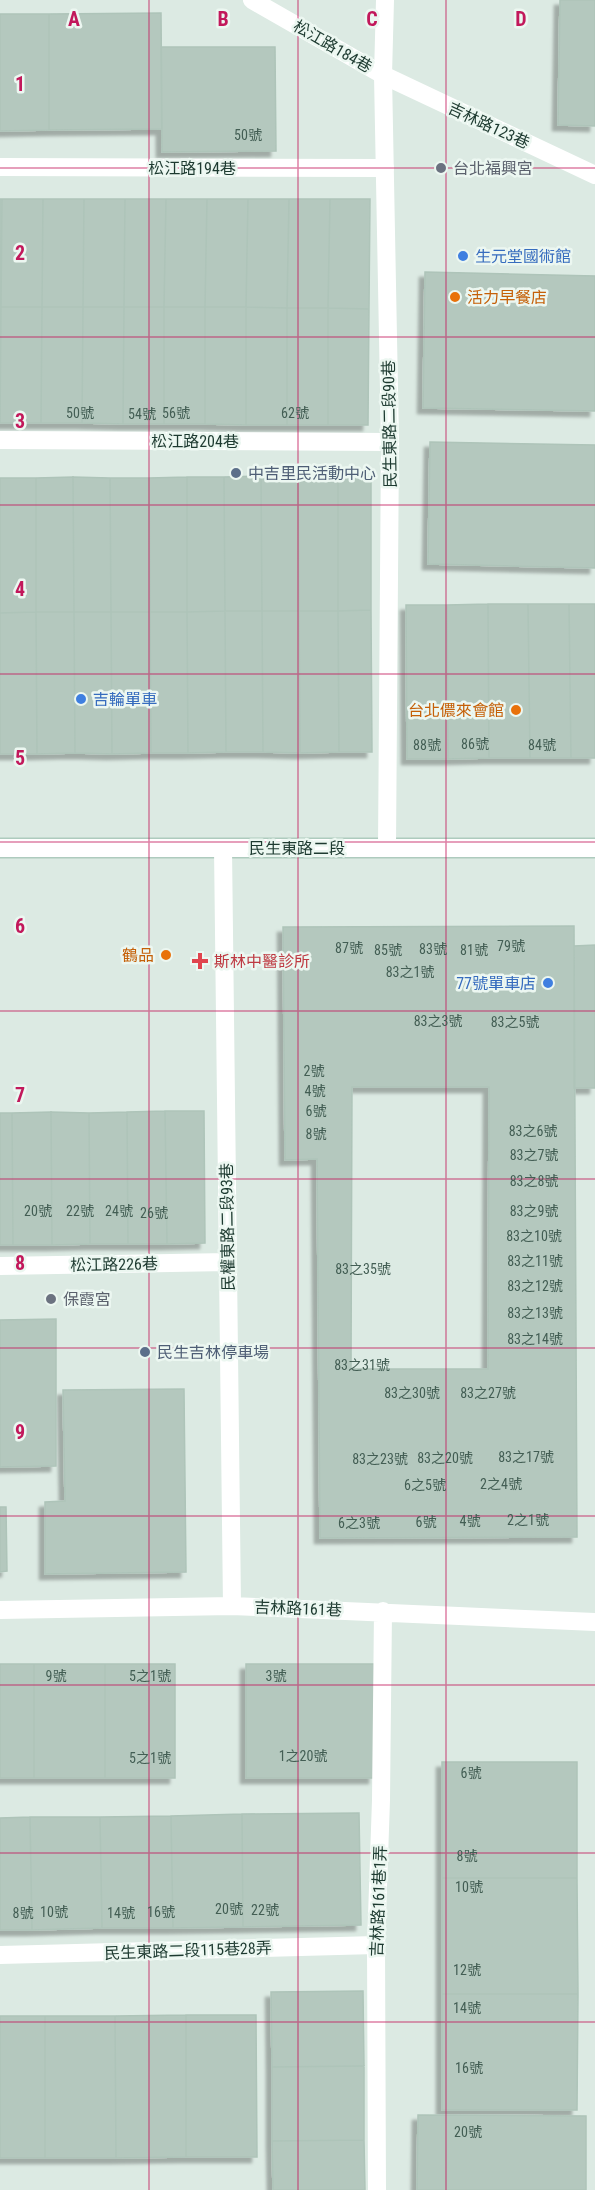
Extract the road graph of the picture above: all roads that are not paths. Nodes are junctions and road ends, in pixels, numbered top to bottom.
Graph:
1 (252, 0) edge
2 (386, 0) edge
3 (383, 75) junction
4 (0, 167) edge
5 (385, 168) junction
6 (595, 175) edge
7 (0, 440) edge
8 (390, 442) junction
9 (387, 847) junction
10 (0, 848) edge
11 (223, 848) junction
12 (595, 848) edge
13 (228, 1262) junction
14 (0, 1266) edge
15 (232, 1606) junction
16 (0, 1610) edge
17 (383, 1611) junction
18 (595, 1622) edge
19 (376, 1945) junction
20 (0, 1954) edge
21 (377, 2190) edge

1 - 3 street, 松江路184巷
2 - 3 street, 民生東路二段90巷
3 - 5 street, 民生東路二段90巷
3 - 6 street, 吉林路123巷
4 - 5 street, 松江路194巷
5 - 8 street, 民生東路二段90巷
7 - 8 street, 松江路204巷
8 - 9 street, 民生東路二段90巷
9 - 11 street, 民生東路二段
9 - 12 street, 民生東路二段
10 - 11 street, 民生東路二段
11 - 13 street, 民權東路二段93巷
13 - 14 street, 松江路226巷
13 - 15 street, 民權東路二段93巷
15 - 16 street, 吉林路161巷
15 - 17 street, 吉林路161巷
17 - 18 street, 吉林路161巷
17 - 19 street, 吉林路161巷1弄
19 - 20 street, 民生東路二段115巷28弄
19 - 21 street, 吉林路161巷1弄

